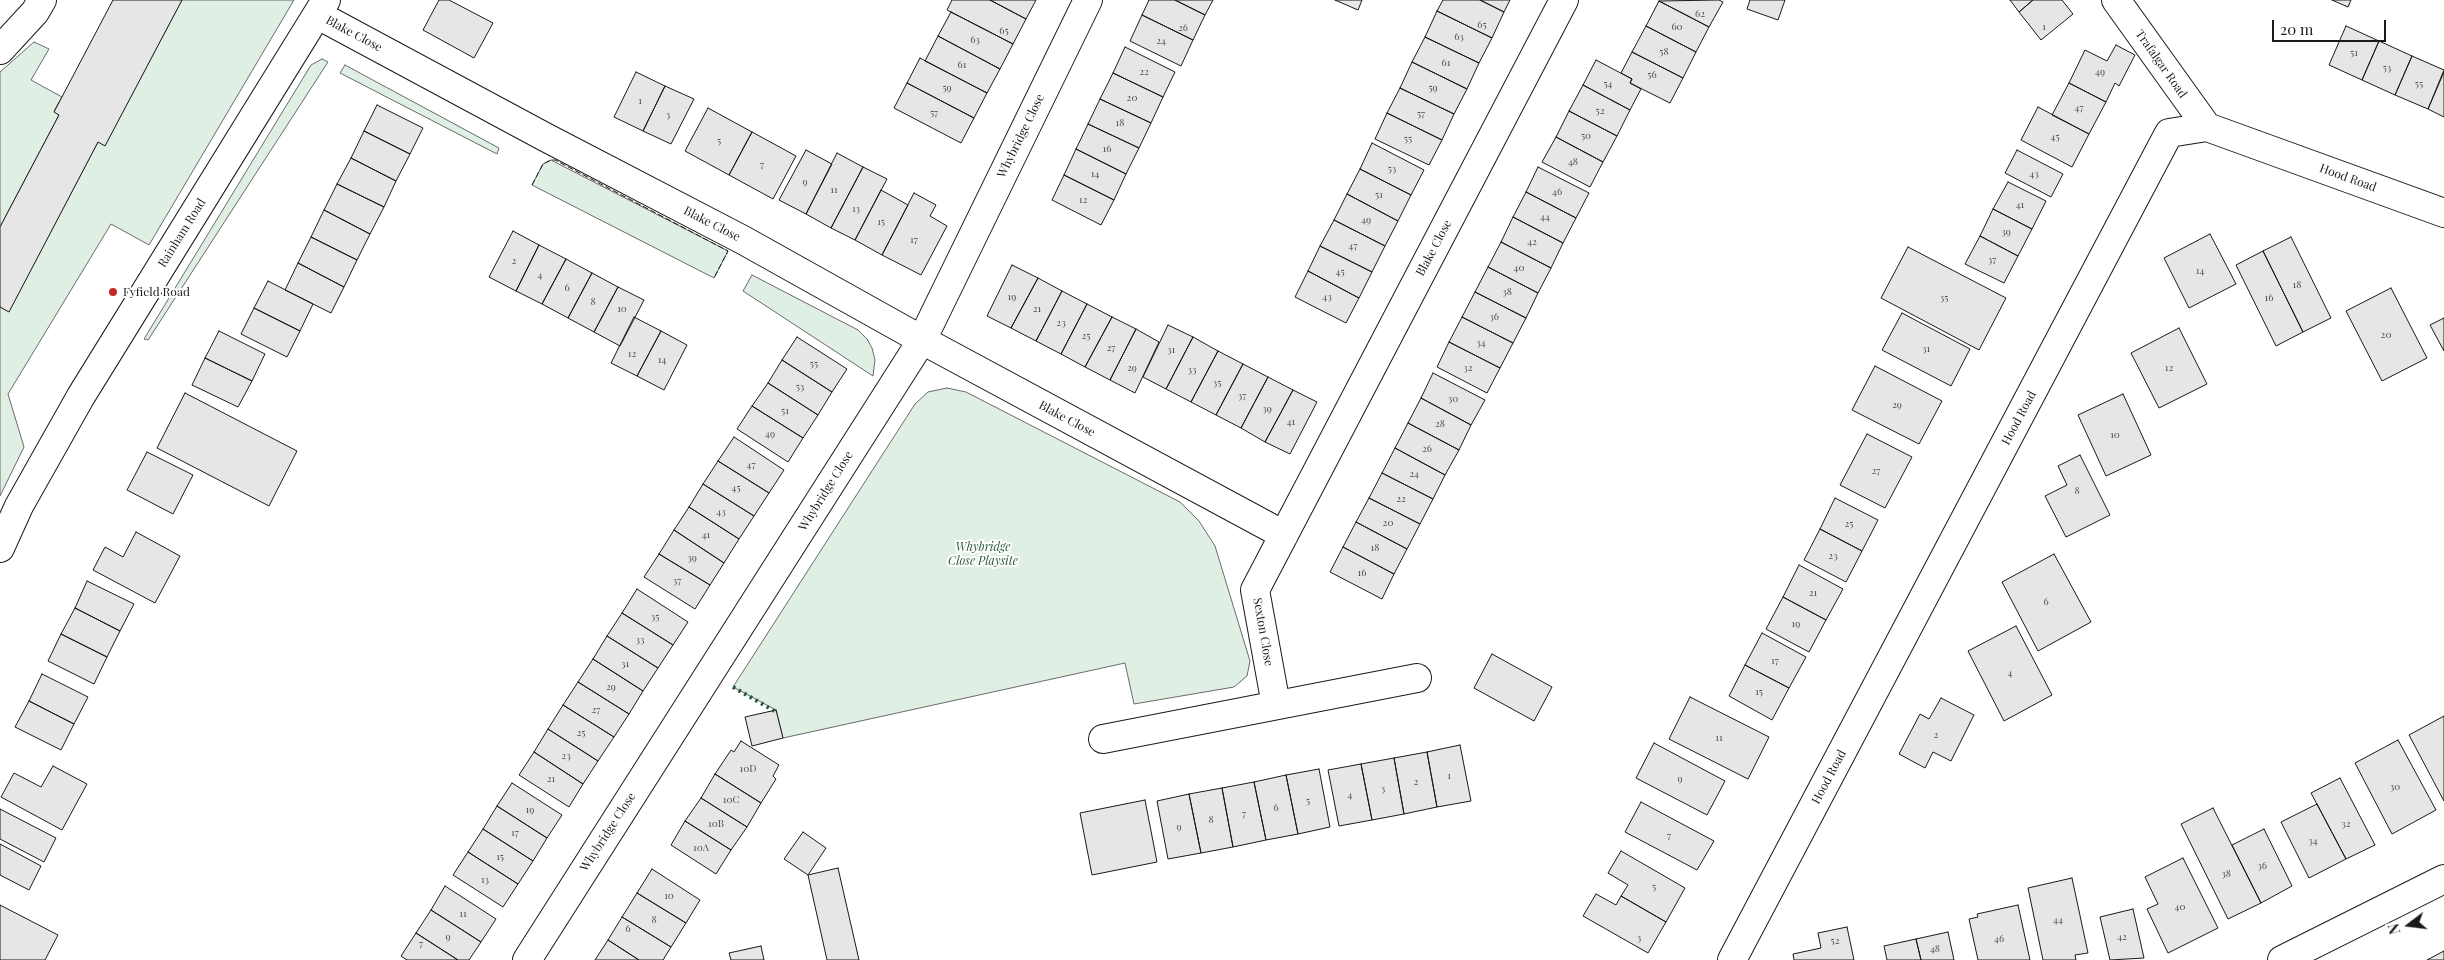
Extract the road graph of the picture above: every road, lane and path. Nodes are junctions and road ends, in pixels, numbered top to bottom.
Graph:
1 (42, 0) edge
2 (1088, 0) edge
3 (1564, 0) edge
4 (2116, 0) edge
5 (322, 8) edge
6 (0, 50) edge
7 (2206, 127) junction
8 (2444, 212) edge
9 (922, 340) junction
10 (1284, 535) junction
11 (0, 548) edge
12 (1417, 678) dead end
13 (1276, 705) junction
14 (1102, 739) dead end
15 (2444, 878) edge
16 (527, 960) edge
17 (1732, 960) edge
18 (2282, 960) edge

1 - 6 street
2 - 9 street, Whybridge Close
3 - 10 street, Blake Close
4 - 7 street, Trafalgar Road
5 - 9 street, Blake Close
5 - 11 street, Rainham Road
7 - 8 street, Hood Road
7 - 17 street, Hood Road
9 - 10 street, Blake Close
9 - 16 street, Whybridge Close
10 - 13 street, Sexton Close
12 - 13 street
13 - 14 street
15 - 18 street

